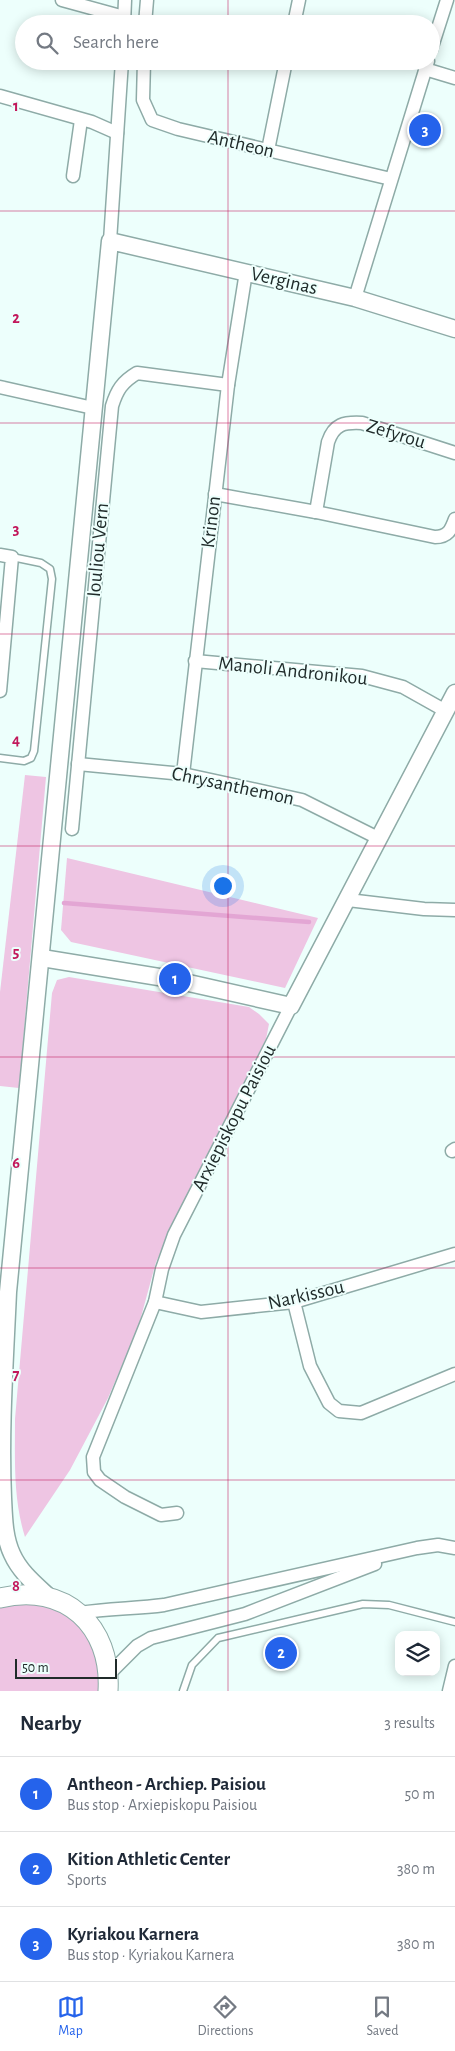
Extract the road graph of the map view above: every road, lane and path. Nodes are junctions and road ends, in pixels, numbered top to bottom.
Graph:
1 (62, 0) edge
2 (125, 0) edge
3 (146, 0) edge
4 (299, 0) edge
5 (447, 0) edge
6 (108, 15) edge
7 (124, 15) edge
8 (146, 15) edge
9 (296, 15) edge
10 (440, 22) edge
11 (121, 70) edge
12 (144, 70) edge
13 (284, 70) edge
14 (424, 70) edge
15 (437, 70) edge
16 (455, 78) edge
17 (0, 96) edge
18 (81, 120) junction
19 (117, 133) junction
20 (268, 150) junction
21 (73, 176) dead end
22 (391, 179) junction
23 (110, 240) junction
24 (246, 272) junction
25 (355, 298) junction
26 (455, 329) edge
27 (228, 385) junction
28 (0, 386) edge
29 (93, 408) junction
30 (455, 453) edge
31 (214, 494) junction
32 (316, 512) junction
33 (455, 519) edge
34 (6, 556) edge
35 (195, 662) junction
36 (0, 691) edge
37 (455, 693) edge
38 (444, 710) junction
39 (0, 758) edge
40 (78, 764) junction
41 (183, 774) junction
42 (72, 829) dead end
43 (380, 839) junction
44 (348, 900) junction
45 (455, 910) edge
46 (42, 958) junction
47 (291, 1006) junction
48 (455, 1254) edge
49 (8, 1292) junction
50 (155, 1302) junction
51 (294, 1302) junction
52 (0, 1343) edge
53 (455, 1374) edge
54 (177, 1513) dead end
55 (417, 1548) junction
56 (455, 1548) edge
57 (49, 1597) junction
58 (0, 1598) edge
59 (80, 1613) junction
60 (455, 1622) edge
61 (455, 1666) edge
62 (109, 1682) edge
63 (183, 1691) edge
64 (449, 1691) edge

1 - 6 street
2 - 7 street
3 - 8 street
4 - 9 street
5 - 10 street
11 - 19 street
12 - 20 street, Antheon
13 - 20 street
14 - 22 street
15 - 16 street
17 - 18 street
18 - 19 street
18 - 21 street
19 - 23 street
20 - 22 street, Antheon
22 - 25 street
23 - 24 street, Verginas
23 - 29 street
24 - 25 street, Verginas
24 - 27 street, Krinon
25 - 26 street, Verginas
27 - 31 street, Krinon
27 - 40 street, Iouliou Vern
28 - 29 street
29 - 46 street
30 - 32 street, Zefyrou
31 - 32 street
31 - 35 street, Krinon
32 - 33 street
34 - 36 street
34 - 39 lane
35 - 38 street, Manoli Andronikou
35 - 41 street, Krinon
37 - 38 street, Arxiepiskopu Paisiou
38 - 43 street, Arxiepiskopu Paisiou
40 - 41 street, Chrysanthemon
40 - 42 street, Iouliou Vern
41 - 43 street, Chrysanthemon
43 - 44 street, Arxiepiskopu Paisiou
44 - 45 street
44 - 47 street, Arxiepiskopu Paisiou
46 - 47 street
46 - 49 street
47 - 50 street, Arxiepiskopu Paisiou
48 - 51 street, Narkissou
49 - 52 street
49 - 57 street
50 - 51 street, Narkissou
50 - 54 street, Arxiepiskopu Paisiou
51 - 53 street
55 - 56 street
55 - 59 street
55 - 62 street
57 - 58 main road
57 - 59 main road
59 - 62 main road
60 - 63 lane
61 - 64 street

